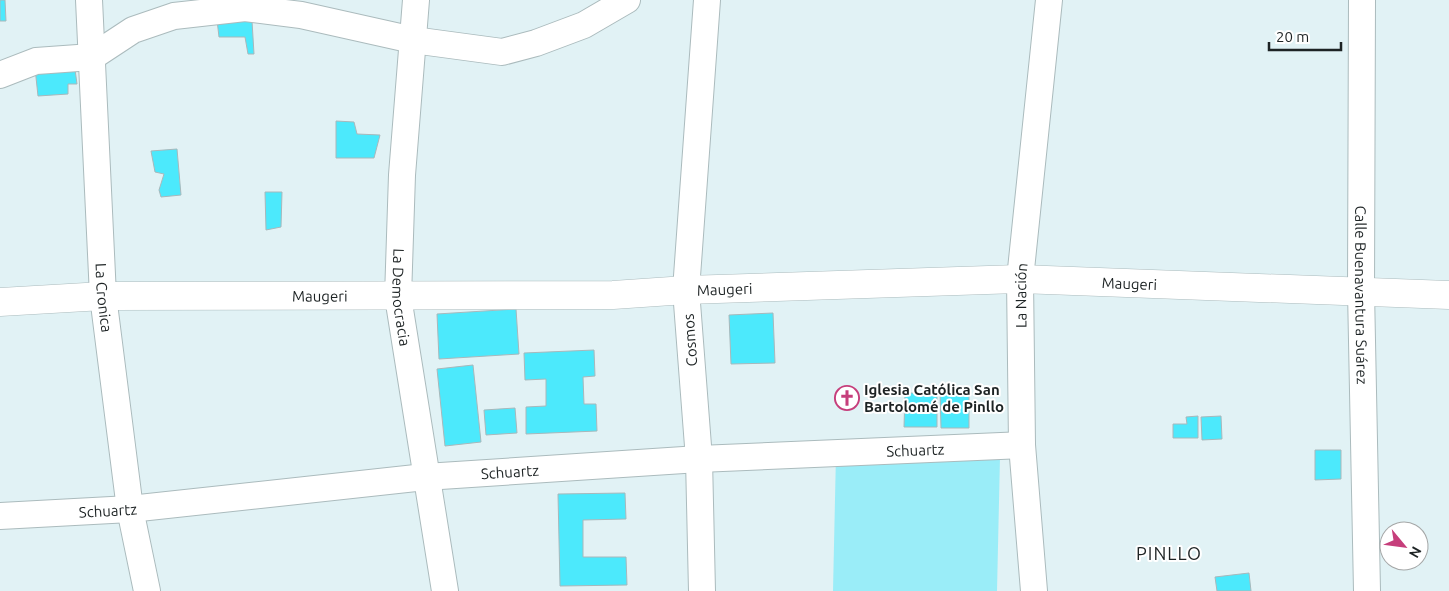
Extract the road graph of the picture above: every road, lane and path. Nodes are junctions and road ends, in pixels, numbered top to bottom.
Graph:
1 (89, 0) edge
2 (416, 0) edge
3 (627, 0) edge
4 (707, 0) edge
5 (1049, 0) edge
6 (1362, 0) edge
7 (413, 40) junction
8 (92, 57) junction
9 (0, 75) edge
10 (1020, 279) junction
11 (686, 290) junction
12 (1361, 291) junction
13 (1449, 295) edge
14 (103, 296) junction
15 (398, 297) junction
16 (0, 302) edge
17 (1022, 445) junction
18 (699, 459) junction
19 (425, 477) junction
20 (130, 509) junction
21 (0, 516) edge
22 (147, 591) edge
23 (445, 591) edge
24 (702, 591) edge
25 (1034, 591) edge
26 (1367, 591) edge

1 - 8 street, La Cronica
2 - 7 street, La Democracia
3 - 7 street
4 - 11 street, Cosmos
5 - 10 street, La Nación
6 - 12 street, Calle Buenavantura Suárez
7 - 8 street
7 - 15 street, La Democracia
8 - 9 street
8 - 14 street, La Cronica
10 - 11 street, Maugeri
10 - 12 street, Maugeri
10 - 17 street, La Nación
11 - 15 street, Maugeri
11 - 18 street, Cosmos
12 - 13 street, Maugeri
12 - 26 street, Calle Buenavantura Suárez
14 - 15 street, Maugeri
14 - 16 street, Maugeri
14 - 20 street, La Cronica
15 - 19 street, La Democracia
17 - 18 street, Schuartz
17 - 25 street, La Nación
18 - 19 street, Schuartz
18 - 24 street, Cosmos
19 - 20 street, Schuartz
19 - 23 street, La Democracia
20 - 21 street, Schuartz
20 - 22 street, La Cronica

